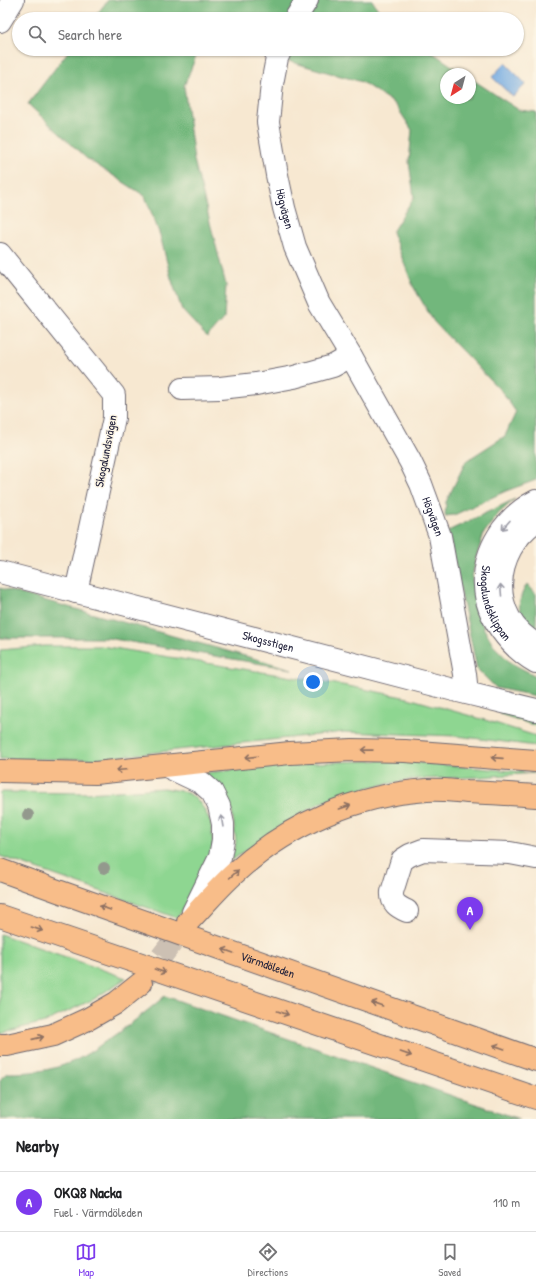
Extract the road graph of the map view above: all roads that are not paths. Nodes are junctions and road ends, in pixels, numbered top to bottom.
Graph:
1 (13, 0) edge
2 (307, 0) edge
3 (299, 12) edge
4 (0, 21) edge
5 (278, 56) edge
6 (0, 254) edge
7 (351, 356) junction
8 (182, 389) dead end
9 (536, 501) edge
10 (536, 521) edge
11 (0, 572) edge
12 (76, 592) junction
13 (536, 644) edge
14 (536, 662) edge
15 (467, 693) junction
16 (536, 710) edge
17 (536, 761) edge
18 (166, 766) junction
19 (0, 771) edge
20 (536, 796) edge
21 (536, 858) edge
22 (0, 870) edge
23 (407, 911) dead end
24 (0, 916) edge
25 (188, 922) joint
26 (141, 984) tunnel mouth
27 (0, 1045) edge
28 (536, 1060) edge
29 (464, 1074) junction
30 (536, 1098) edge
31 (536, 1104) edge

1 - 4 street
2 - 3 street
5 - 7 street, Högvägen
6 - 12 street, Skogalundsvägen
7 - 8 street
7 - 15 street, Högvägen
9 -> 14 street, Skogalundsklippan
13 -> 10 street, Skogalundsklippan
11 - 12 street, Skogsstigen
12 - 15 street, Skogsstigen
15 - 16 street, Skogsstigen
17 -> 18 highway
18 -> 19 highway
25 -> 18 street
25 -> 20 highway
21 - 23 street
28 -> 22 highway, Värmdöleden
24 -> 29 highway
27 -> 26 highway
29 - 30 highway
29 - 31 highway

